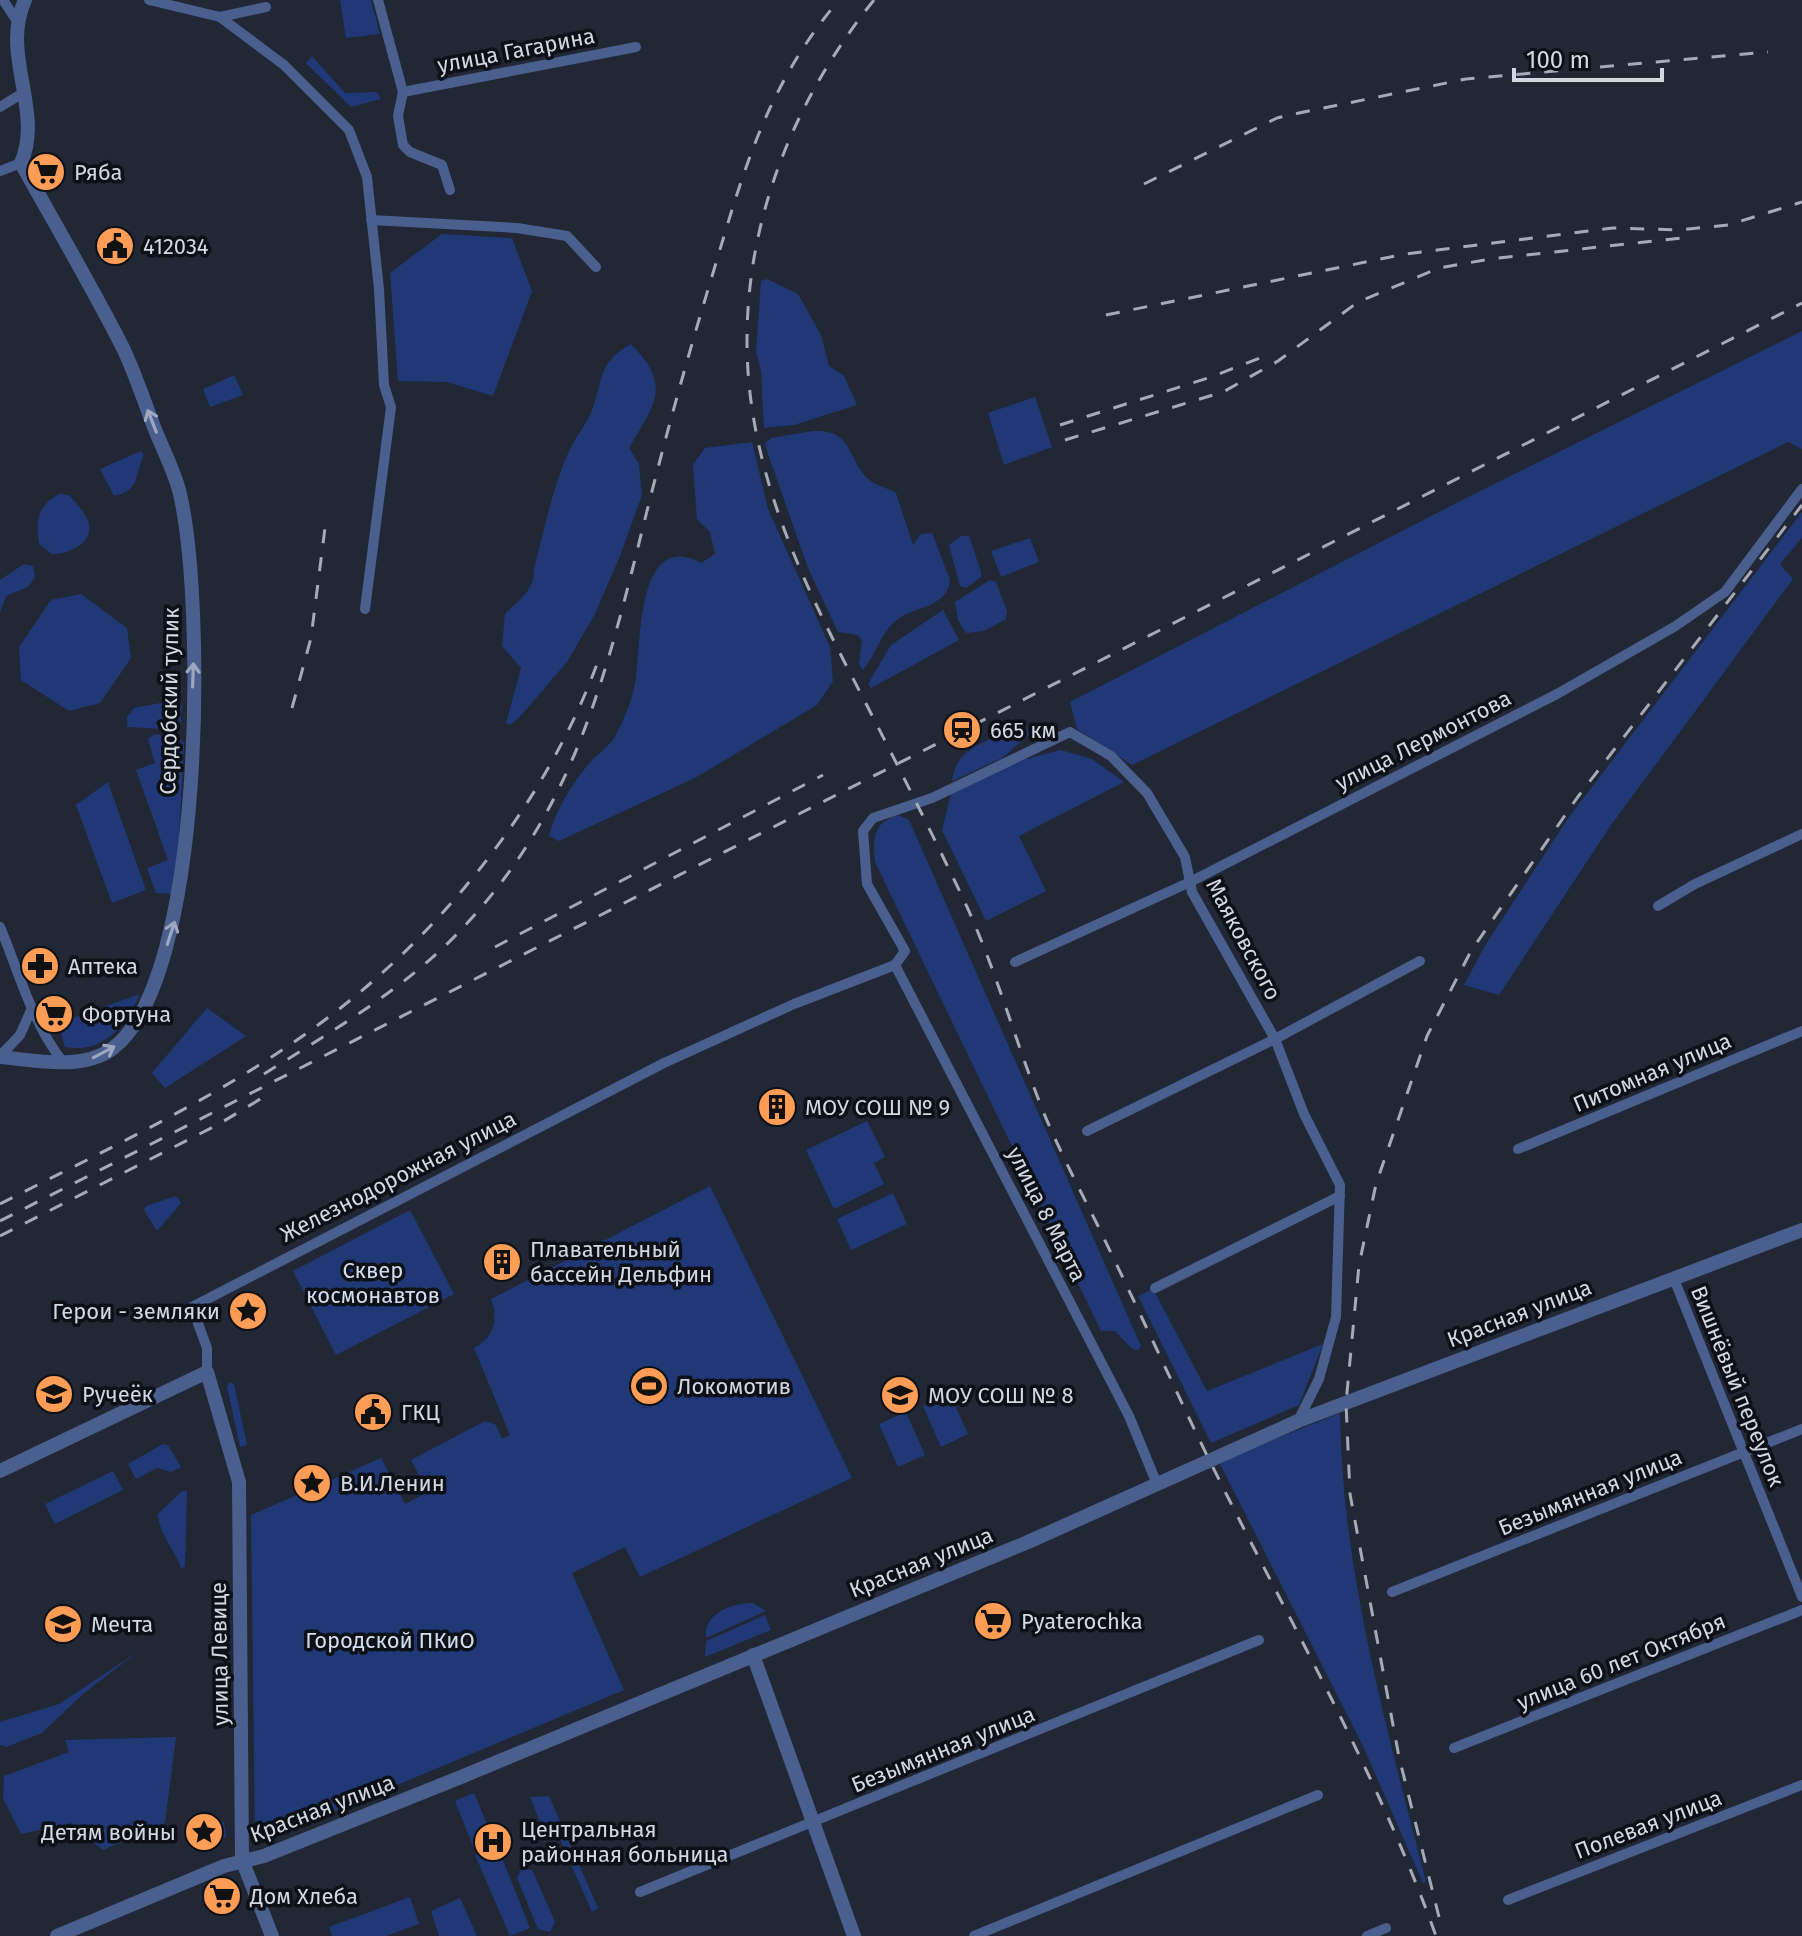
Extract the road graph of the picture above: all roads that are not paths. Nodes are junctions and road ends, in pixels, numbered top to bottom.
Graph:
1 (3, 0) edge
2 (25, 0) edge
3 (149, 0) edge
4 (378, 0) edge
5 (266, 7) dead end
6 (220, 17) junction
7 (17, 21) junction
8 (636, 47) dead end
9 (403, 92) junction
10 (23, 93) junction
11 (0, 107) edge
12 (21, 163) junction
13 (0, 171) edge
14 (450, 190) dead end
15 (371, 220) junction
16 (596, 267) dead end
17 (1802, 489) edge
18 (365, 609) dead end
19 (1802, 834) edge
20 (1190, 882) junction
21 (1658, 906) dead end
22 (0, 927) edge
23 (1420, 961) dead end
24 (1015, 962) dead end
25 (895, 965) junction
26 (32, 1008) junction
27 (1802, 1031) edge
28 (1275, 1039) junction
29 (0, 1056) edge
30 (63, 1062) junction
31 (1087, 1131) dead end
32 (1518, 1149) dead end
33 (1340, 1196) junction
34 (1802, 1230) edge
35 (1674, 1279) junction
36 (1155, 1288) dead end
37 (207, 1372) junction
38 (1298, 1421) junction
39 (1802, 1429) edge
40 (1743, 1453) junction
41 (0, 1471) edge
42 (1157, 1484) junction
43 (1392, 1592) dead end
44 (1802, 1597) edge
45 (1802, 1610) edge
46 (1259, 1640) dead end
47 (753, 1655) junction
48 (1454, 1748) dead end
49 (1802, 1785) edge
50 (1318, 1795) dead end
51 (813, 1823) junction
52 (242, 1860) junction
53 (640, 1892) dead end
54 (1508, 1900) dead end
55 (1386, 1928) dead end
56 (57, 1936) edge
57 (272, 1936) edge
58 (854, 1936) edge
59 (974, 1936) edge
60 (1367, 1936) edge

1 - 7 street
2 - 7 street
3 - 6 street
4 - 9 street
5 - 6 street
6 - 15 street
7 - 10 street
8 - 9 street, улица Гагарина
9 - 14 street
10 - 11 street
10 - 12 street
12 - 13 street
30 -> 12 street, Сердобский тупик
15 - 16 street
15 - 18 street
17 - 20 street, улица Лермонтова
19 - 21 street
20 - 24 street, улица Лермонтова
20 - 25 street, Маяковского
20 - 28 street, Маяковского
22 - 26 street
23 - 28 street
25 - 37 street, Железнодорожная улица
25 - 42 street, улица 8 Марта
26 - 29 street
26 - 30 street
27 - 32 street, Питомная улица
28 - 31 street
28 - 33 street, Маяковского
29 - 30 street, Сердобский тупик
33 - 36 street
33 - 38 street, Маяковского
34 - 35 street, Красная улица
35 - 38 street, Красная улица
35 - 40 street, Вишнёвый переулок
37 - 41 street
37 - 52 street, улица Левице
38 - 42 street, Красная улица
39 - 40 street, Безымянная улица
40 - 43 street, Безымянная улица
40 - 44 street, Вишнёвый переулок
42 - 47 street, Красная улица
45 - 48 street, улица 60 лет Октября
46 - 51 street, Безымянная улица
47 - 51 street
47 - 52 street, Красная улица
49 - 54 street, Полевая улица
50 - 59 street
51 - 53 street, Безымянная улица
51 - 58 street
52 - 56 street, Красная улица
52 - 57 street, улица Левице
55 - 60 street

